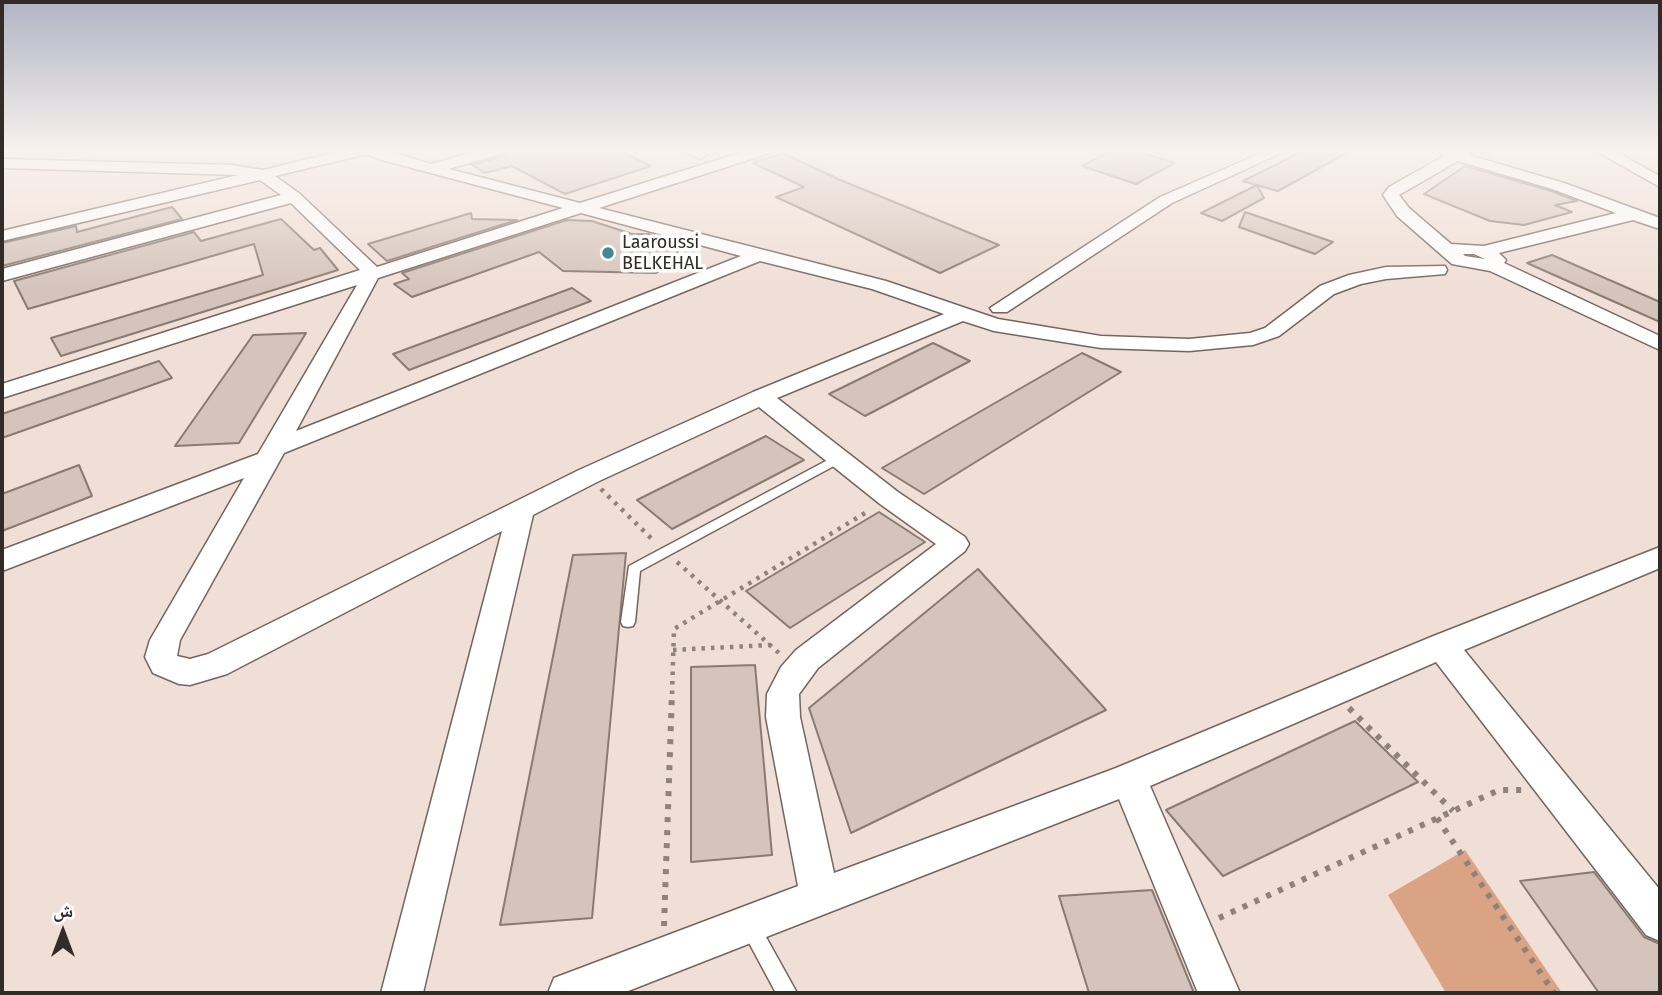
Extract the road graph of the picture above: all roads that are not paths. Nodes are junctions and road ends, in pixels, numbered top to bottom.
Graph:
1 (172, 195) edge
2 (534, 195) edge
3 (622, 195) edge
4 (1177, 195) edge
5 (1391, 195) edge
6 (1584, 195) edge
7 (294, 197) joint
8 (582, 208) junction
9 (1635, 214) junction
10 (1660, 224) edge
11 (2, 236) edge
12 (759, 255) junction
13 (1488, 258) junction
14 (1438, 270) dead end
15 (371, 273) junction
16 (2, 275) edge
17 (1000, 309) dead end
18 (962, 314) junction
19 (1660, 344) edge
20 (2, 391) edge
21 (761, 397) junction
22 (272, 453) junction
23 (839, 458) junction
24 (521, 510) junction
25 (1660, 557) edge
26 (2, 561) edge
27 (628, 622) dead end
28 (1442, 646) junction
29 (1129, 779) junction
30 (820, 897) junction
31 (1660, 921) edge
32 (748, 925) junction
33 (402, 993) edge
34 (569, 993) edge
35 (787, 993) edge
36 (1219, 993) edge

1 - 11 street
2 - 8 street
3 - 8 street
4 - 17 street
5 - 13 street
6 - 9 street
7 - 15 street
7 - 16 street
8 - 12 street
8 - 15 street
9 - 10 street
9 - 13 street
12 - 18 street
12 - 22 street
13 - 19 street
14 - 18 street
15 - 20 street
15 - 22 street
18 - 21 street
21 - 23 street
21 - 24 street
22 - 24 street
22 - 26 street
23 - 27 lane
23 - 30 street
24 - 33 street
25 - 28 street
28 - 29 street
28 - 31 street
29 - 30 street
29 - 36 street
30 - 32 street
32 - 34 street
32 - 35 lane

